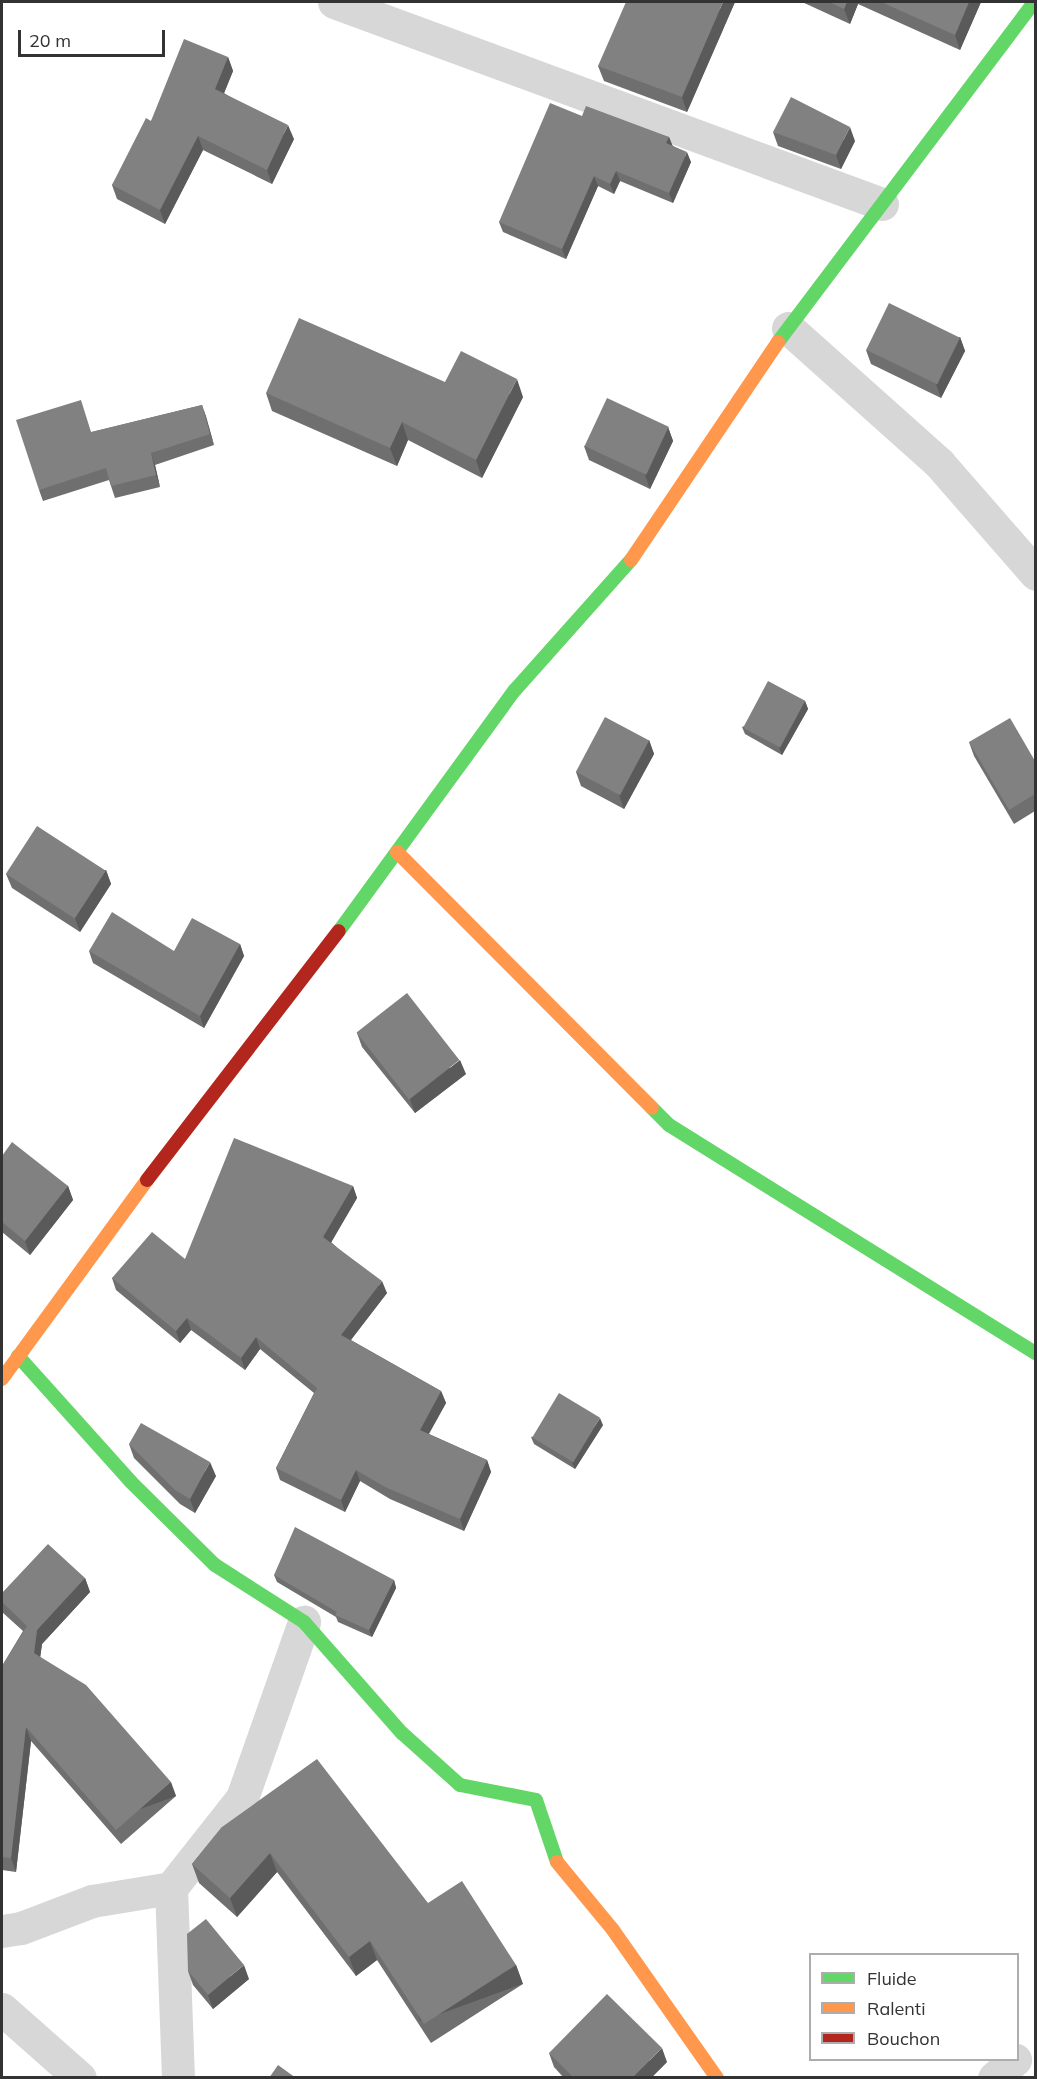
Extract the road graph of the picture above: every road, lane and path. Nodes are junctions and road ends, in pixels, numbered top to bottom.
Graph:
1 (334, 2) edge
2 (1034, 2) edge
3 (882, 204) junction
4 (788, 328) junction
5 (1035, 574) edge
6 (397, 852) junction
7 (1035, 1353) edge
8 (18, 1356) junction
9 (2, 1379) edge
10 (304, 1622) junction
11 (171, 1888) junction
12 (2, 1931) edge
13 (2, 2009) edge
14 (1035, 2042) edge
15 (1019, 2055) edge
16 (1013, 2061) edge
17 (80, 2078) edge
18 (178, 2078) edge
19 (717, 2078) edge
20 (994, 2078) edge

1 - 3 street
2 - 3 street
3 - 4 street
4 - 5 street
4 - 6 street
6 - 7 street
6 - 8 street
8 - 9 street
8 - 10 street
10 - 11 street
10 - 19 street
11 - 12 street
11 - 18 street
13 - 17 street
14 - 15 street
16 - 20 street

